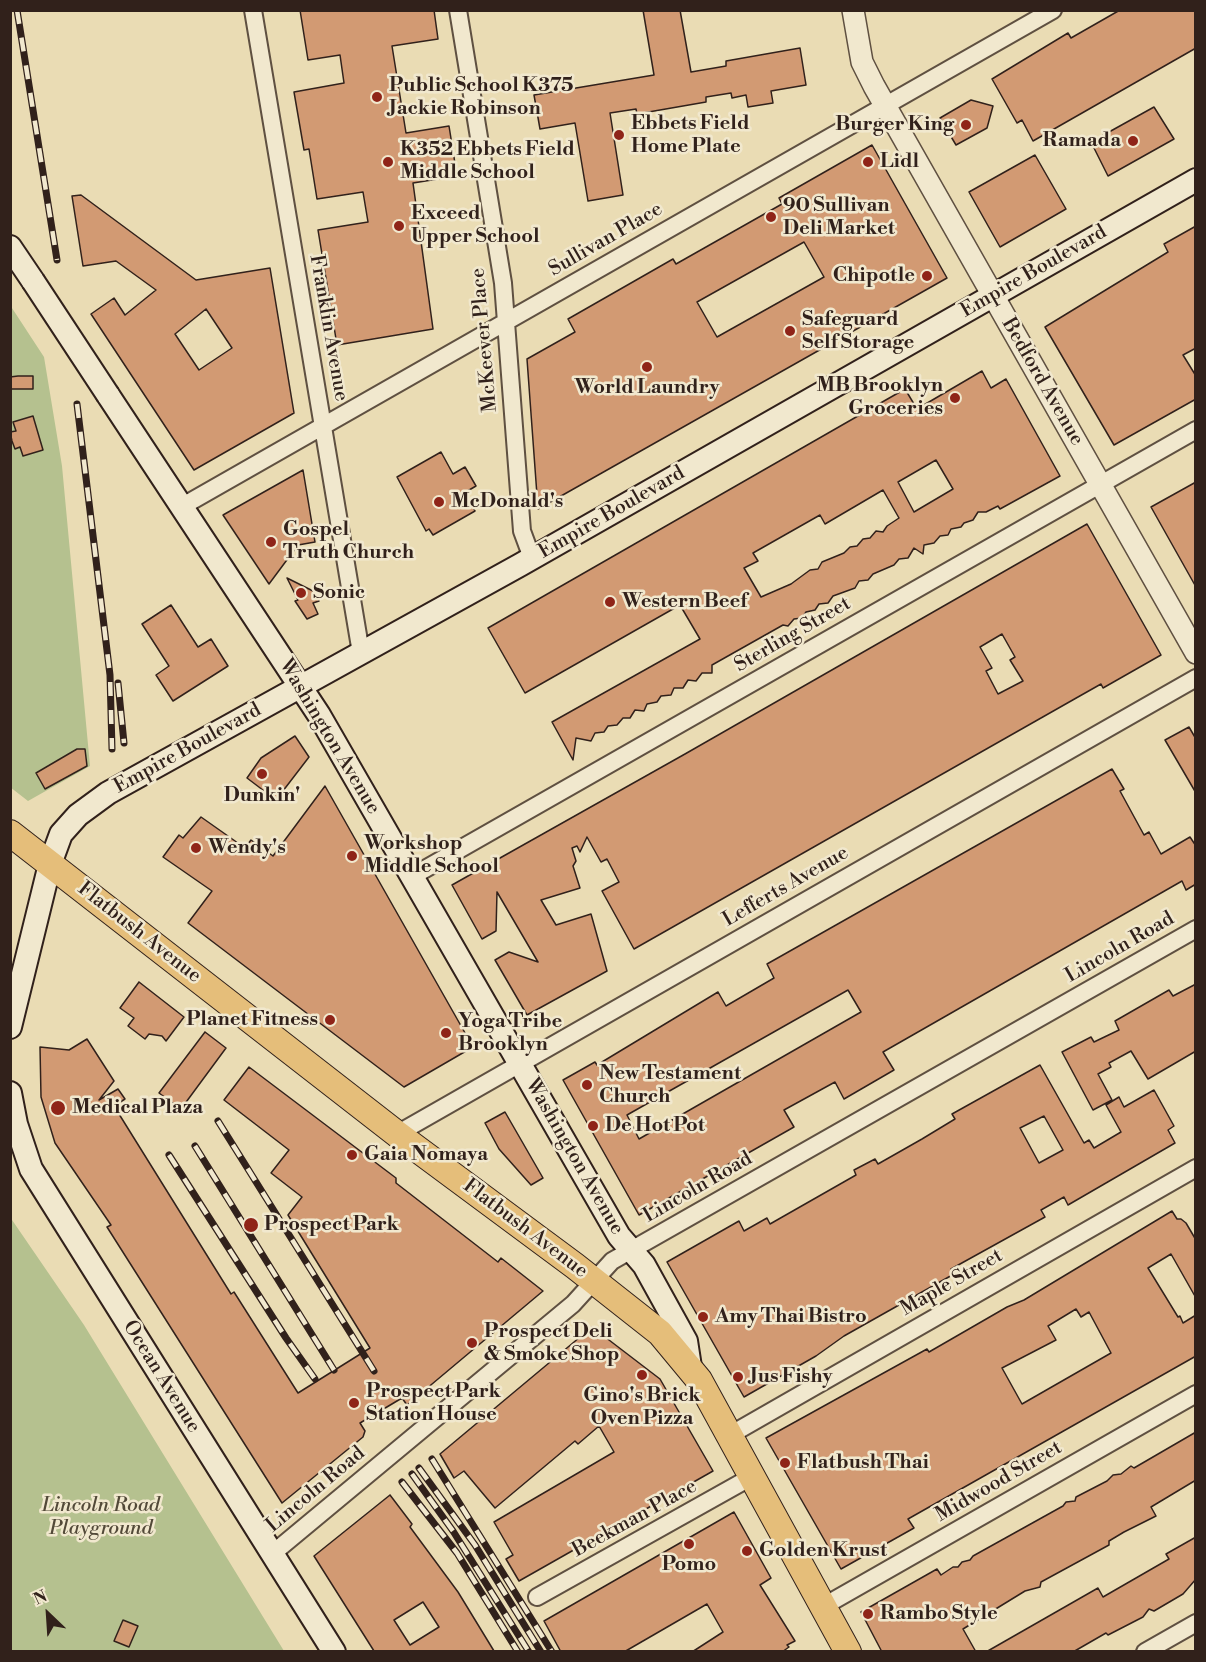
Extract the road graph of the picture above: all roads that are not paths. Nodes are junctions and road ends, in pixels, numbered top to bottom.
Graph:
1 (253, 10) edge
2 (458, 10) edge
3 (853, 10) edge
4 (1053, 10) edge
5 (884, 106) junction
6 (1196, 180) edge
7 (10, 247) edge
8 (992, 296) junction
9 (506, 322) junction
10 (324, 427) junction
11 (1196, 430) edge
12 (1101, 484) junction
13 (181, 507) junction
14 (532, 558) junction
15 (361, 653) junction
16 (1196, 653) edge
17 (1196, 678) edge
18 (300, 687) junction
19 (10, 833) edge
20 (50, 864) junction
21 (411, 876) junction
22 (1196, 929) edge
23 (10, 1027) edge
24 (519, 1063) junction
25 (10, 1093) edge
26 (397, 1134) junction
27 (1196, 1168) edge
28 (631, 1250) junction
29 (593, 1281) junction
30 (690, 1367) junction
31 (1196, 1394) edge
32 (730, 1435) junction
33 (753, 1476) junction
34 (272, 1554) junction
35 (537, 1597) dead end
36 (824, 1606) junction
37 (1196, 1623) edge
38 (334, 1652) edge
39 (848, 1652) edge
40 (1145, 1652) edge

1 - 10 street, Franklin Avenue
2 - 9 street, McKeever Place
3 - 5 street, Bedford Avenue
4 - 5 street, Sullivan Place
5 - 8 street, Bedford Avenue
5 - 9 street, Sullivan Place
6 - 8 main road, Empire Boulevard
7 - 13 main road, Washington Avenue, bridge
8 - 12 street, Bedford Avenue
8 - 14 main road, Empire Boulevard
9 - 10 street, Sullivan Place
9 - 14 street, McKeever Place
10 - 13 street, Sullivan Place
10 - 15 street, Franklin Avenue
11 - 12 street, Sterling Street
12 - 16 street, Bedford Avenue
12 - 21 street, Sterling Street
13 - 18 main road, Washington Avenue
14 - 15 main road, Empire Boulevard
15 - 18 main road, Empire Boulevard
17 - 24 street, Lefferts Avenue
18 - 20 main road, Empire Boulevard
18 - 21 main road, Washington Avenue
19 - 20 main road, Flatbush Avenue
20 - 23 main road
20 - 26 main road, Flatbush Avenue
21 - 24 main road, Washington Avenue
22 - 28 street, Lincoln Road
24 - 26 street, Lefferts Avenue
24 - 28 main road, Washington Avenue
25 - 34 main road, Ocean Avenue
26 - 29 main road, Flatbush Avenue
27 - 32 street, Maple Street
28 - 29 street, Lincoln Road
28 - 30 main road, Washington Avenue
29 - 30 main road, Flatbush Avenue
29 - 34 street, Lincoln Road
30 - 32 main road, Flatbush Avenue
31 - 36 street, Midwood Street
32 - 33 main road, Flatbush Avenue
33 - 35 street, Beekman Place
33 - 36 main road, Flatbush Avenue
34 - 38 main road, Ocean Avenue
36 - 39 main road, Flatbush Avenue
37 - 40 street

